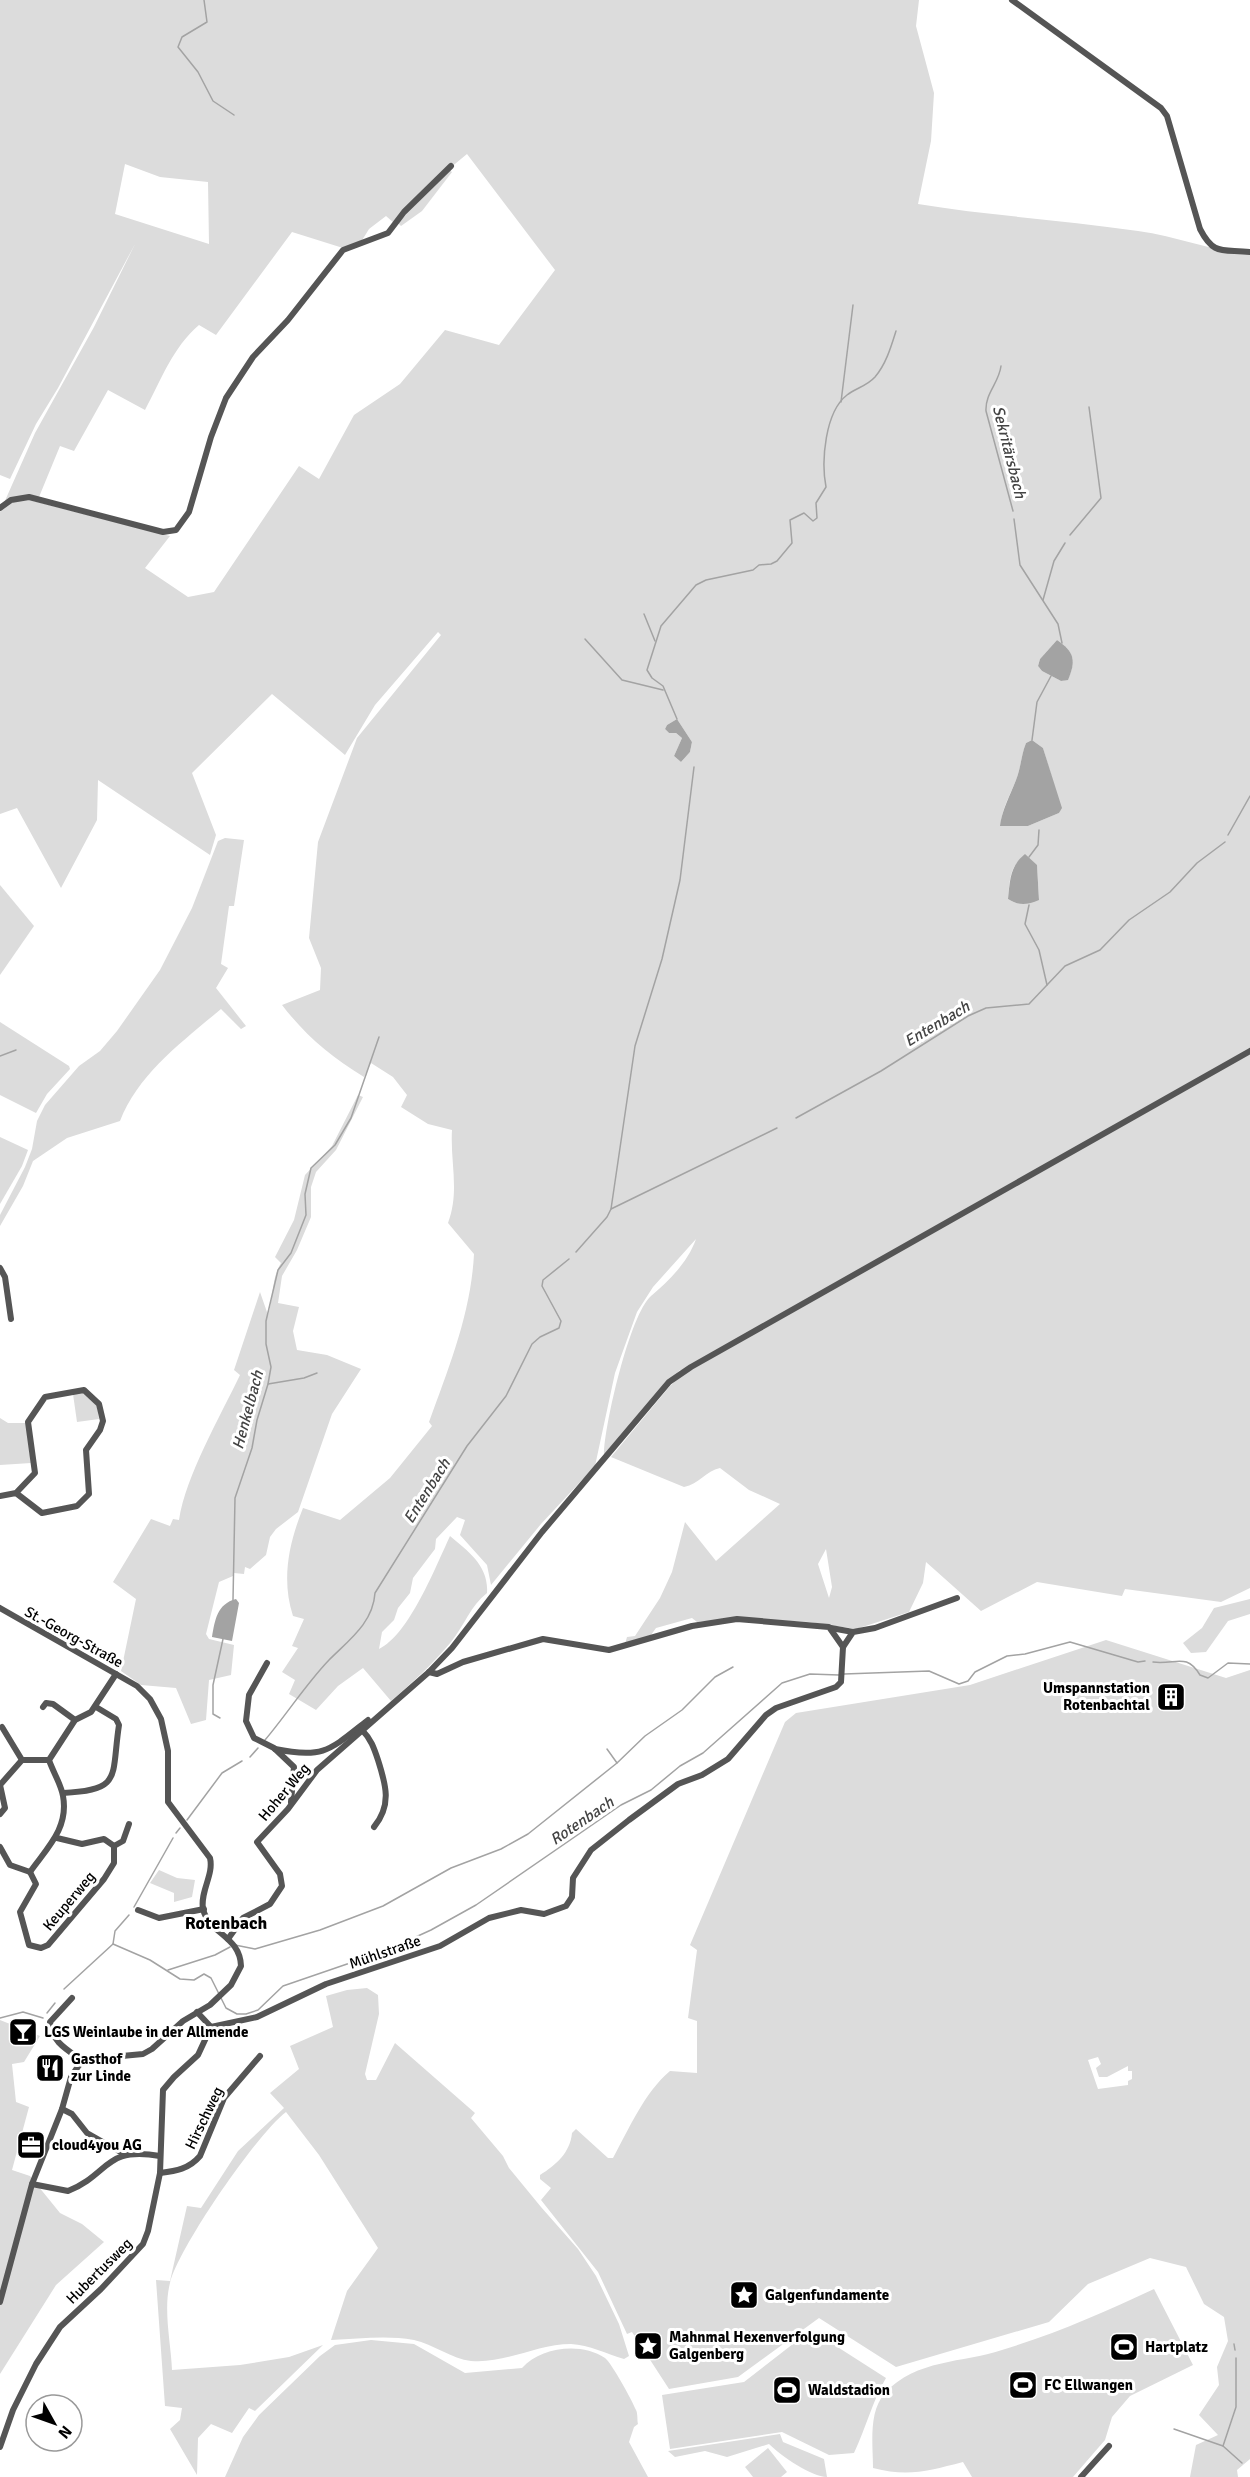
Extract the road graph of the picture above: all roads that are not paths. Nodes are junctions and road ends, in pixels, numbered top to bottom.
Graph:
1 (1012, 0) edge
2 (451, 166) dead end
3 (1250, 252) edge
4 (0, 508) edge
5 (1250, 1051) edge
6 (0, 1268) edge
7 (11, 1319) dead end
8 (16, 1493) junction
9 (0, 1496) edge
10 (957, 1598) dead end
11 (0, 1608) edge
12 (829, 1628) junction
13 (854, 1632) junction
14 (843, 1647) junction
15 (267, 1663) dead end
16 (429, 1672) junction
17 (116, 1674) junction
18 (43, 1707) dead end
19 (96, 1707) junction
20 (376, 1717) junction
21 (75, 1720) junction
22 (2, 1728) dead end
23 (362, 1730) junction
24 (274, 1748) junction
25 (295, 1753) junction
26 (22, 1760) junction
27 (50, 1760) junction
28 (294, 1767) junction
29 (63, 1793) junction
30 (288, 1809) junction
31 (0, 1814) edge
32 (129, 1824) dead end
33 (374, 1827) dead end
34 (57, 1838) junction
35 (114, 1846) junction
36 (0, 1847) edge
37 (30, 1872) junction
38 (204, 1909) junction
39 (138, 1910) dead end
40 (233, 1943) junction
41 (72, 1998) dead end
42 (197, 2012) junction
43 (211, 2027) junction
44 (260, 2056) dead end
45 (83, 2061) junction
46 (62, 2109) junction
47 (124, 2154) junction
48 (160, 2156) junction
49 (160, 2173) junction
50 (32, 2184) junction
51 (0, 2302) edge
52 (0, 2446) edge
53 (1109, 2446) dead end
54 (1081, 2477) edge

1 - 3 street
2 - 4 street
5 - 16 street, Hoher Weg
6 - 7 street
8 - 8 street
8 - 9 street
10 - 13 street
11 - 17 street, St.-Georg-Straße
12 - 13 street
12 - 14 street
12 - 16 street
13 - 14 street
14 - 43 street, Mühlstraße
15 - 24 street
16 - 20 street, Hoher Weg
17 - 19 street
17 - 38 street, St.-Georg-Straße
18 - 21 street
19 - 21 street
19 - 29 street
20 - 23 street, Hoher Weg
20 - 25 street
21 - 27 street
22 - 26 street
23 - 30 street, Hoher Weg
23 - 33 street
24 - 25 street
24 - 28 street
25 - 28 street
26 - 27 street
26 - 31 street
27 - 29 street
28 - 30 street
29 - 34 street
30 - 40 street, Hoher Weg
32 - 35 street, Keuperweg
34 - 35 street
34 - 37 street
35 - 37 street, Keuperweg
36 - 37 street
38 - 39 street
38 - 40 street
40 - 42 street
41 - 45 street
42 - 43 street
42 - 45 street
43 - 48 street, Hubertusweg
44 - 49 street, Hirschweg
45 - 46 street
46 - 47 street
46 - 50 street
47 - 48 street
47 - 50 street
48 - 49 street, Hubertusweg
49 - 52 street, Hubertusweg
50 - 51 street
53 - 54 street

